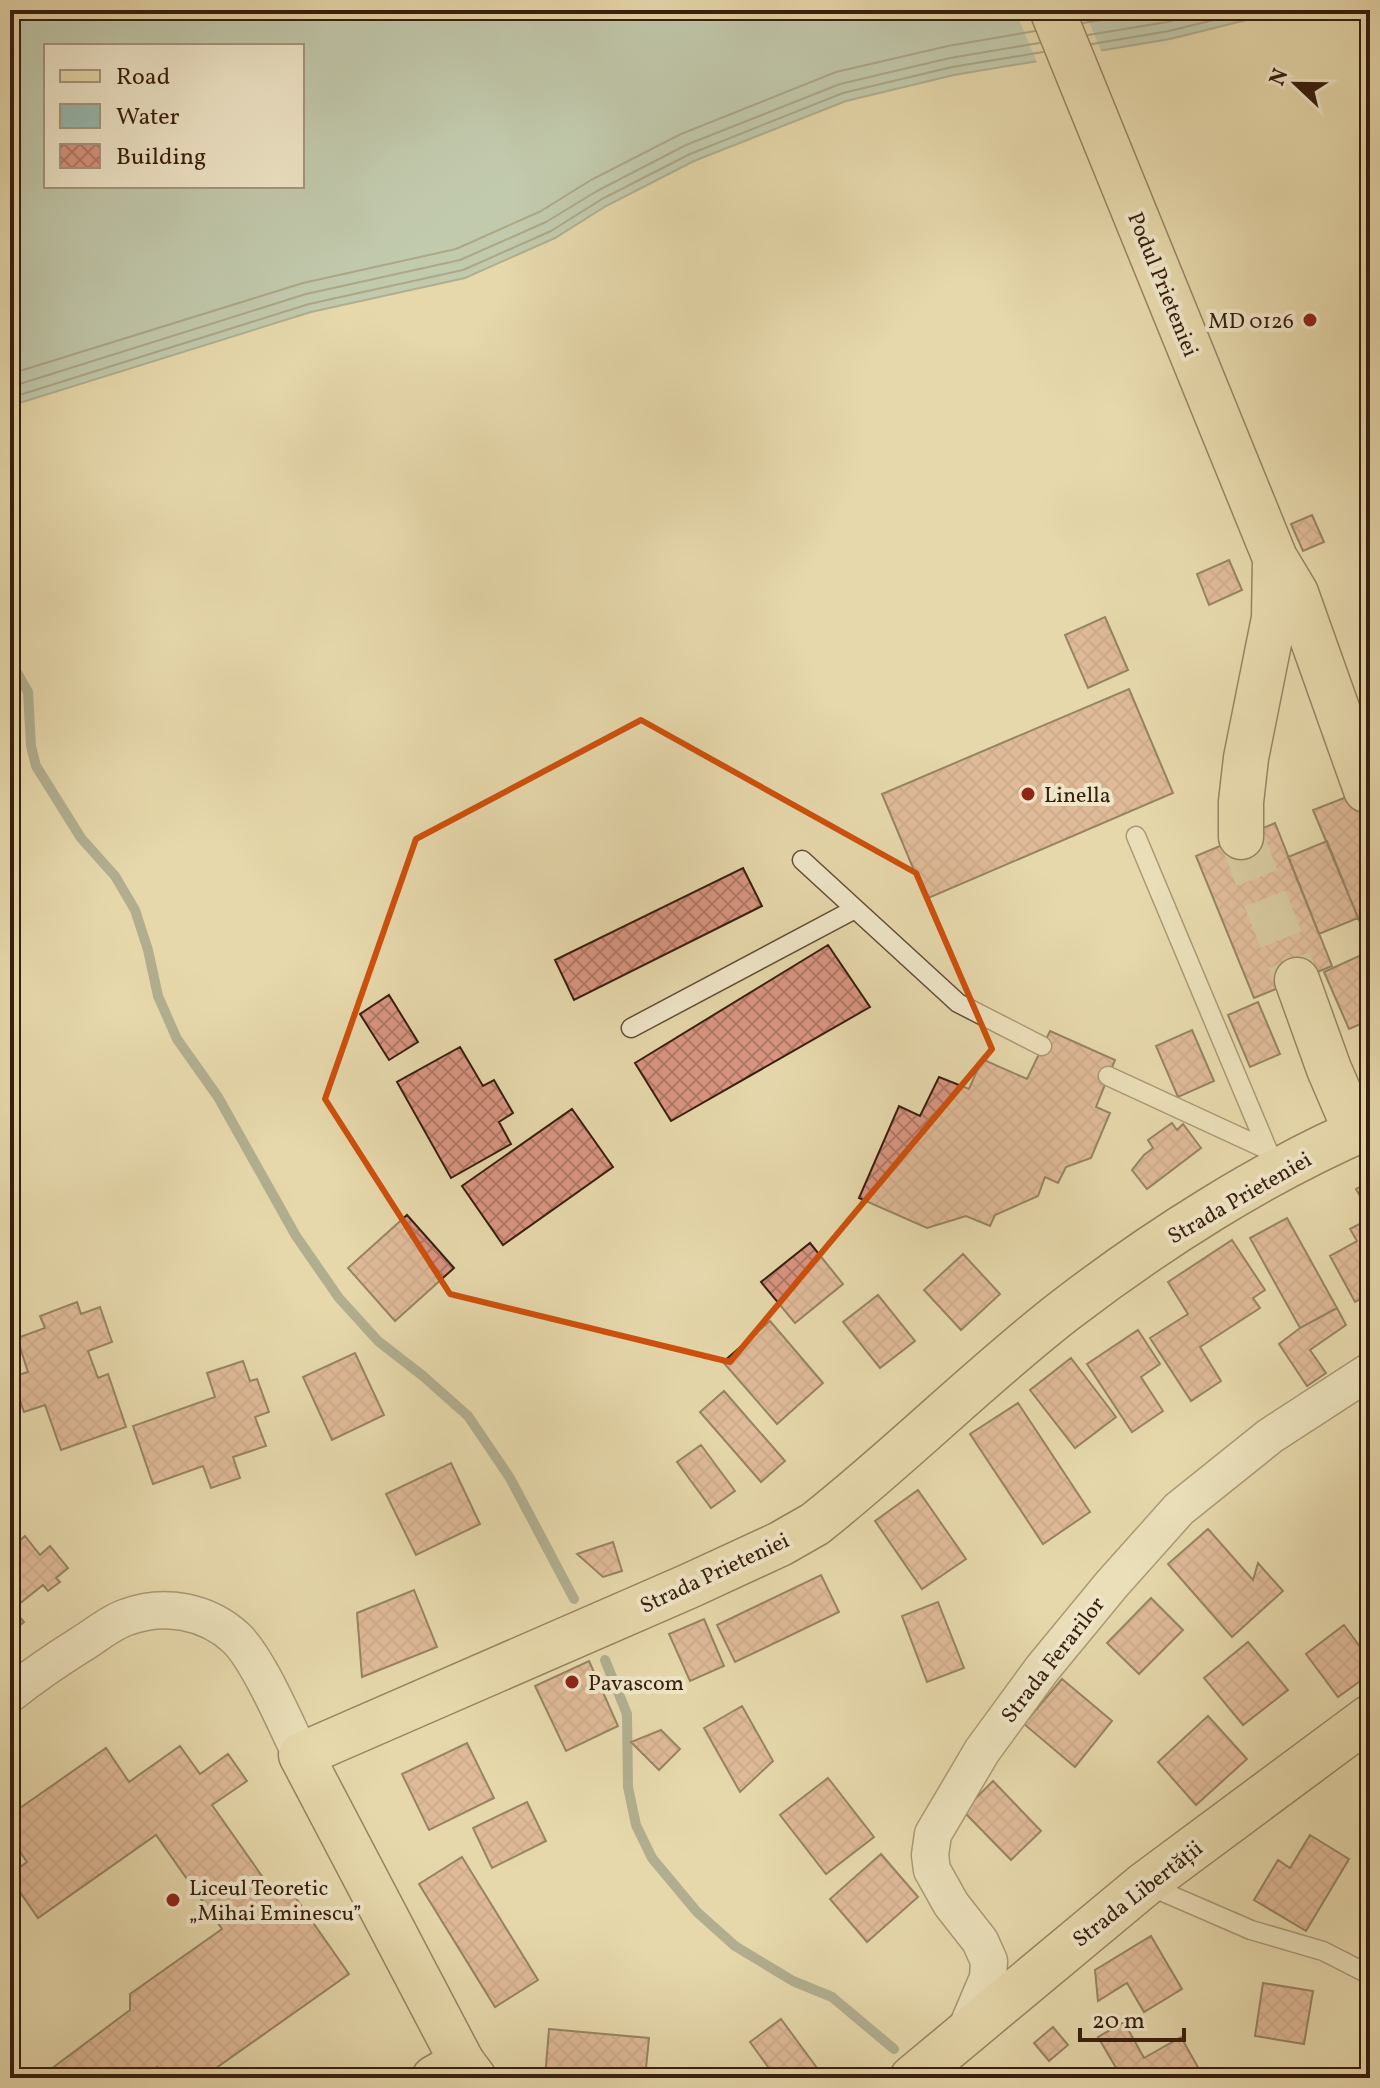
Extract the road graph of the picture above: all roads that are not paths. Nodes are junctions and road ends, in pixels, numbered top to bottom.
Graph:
1 (1052, 10) edge
2 (1275, 558) junction
3 (1366, 790) dead end
4 (1136, 836) dead end
5 (1241, 837) tunnel mouth
6 (802, 860) dead end
7 (855, 909) junction
8 (1297, 980) tunnel mouth
9 (631, 1028) dead end
10 (1042, 1046) dead end
11 (1108, 1076) dead end
12 (1363, 1129) edge
13 (1271, 1161) junction
14 (1370, 1371) edge
15 (10, 1694) edge
16 (1370, 1717) edge
17 (301, 1755) junction
18 (1145, 1884) junction
19 (1370, 1975) edge
20 (965, 2032) junction
21 (457, 2073) edge
22 (912, 2078) edge

1 - 2 highway, Podul Prieteniei
2 - 3 highway
2 - 5 highway
4 - 13 lane
6 - 7 lane
7 - 9 lane
7 - 10 lane
8 - 12 highway
11 - 13 lane
12 - 13 highway, Strada Prieteniei
13 - 17 highway, Strada Prieteniei
14 - 20 street, Strada Ferarilor
15 - 17 street
16 - 18 highway, Strada Libertății
17 - 21 highway
18 - 19 lane
18 - 20 highway, Strada Libertății
20 - 22 highway, Strada Libertății

